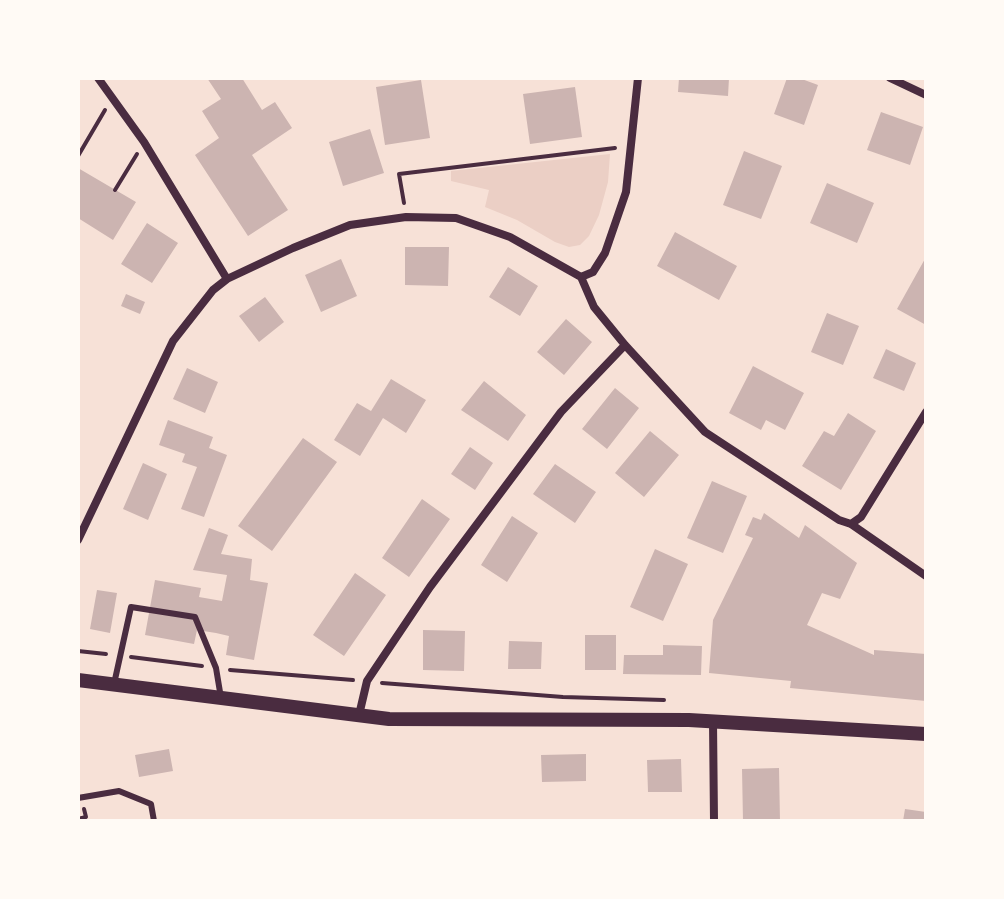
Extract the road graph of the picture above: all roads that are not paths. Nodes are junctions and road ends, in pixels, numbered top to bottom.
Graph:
1 (98, 78) edge
2 (638, 78) edge
3 (890, 78) edge
4 (906, 81) edge
5 (926, 95) edge
6 (581, 277) junction
7 (227, 279) junction
8 (625, 345) junction
9 (926, 412) edge
10 (851, 524) junction
11 (78, 540) edge
12 (926, 576) edge
13 (78, 680) edge
14 (114, 685) junction
15 (221, 698) junction
16 (359, 715) junction
17 (713, 722) junction
18 (926, 734) edge
19 (78, 798) edge
20 (154, 821) edge
21 (714, 821) edge

1 - 7 street
2 - 6 street
3 - 4 street
4 - 5 street
6 - 7 street
6 - 8 street
7 - 11 street
8 - 10 street
8 - 16 street
9 - 10 street
10 - 12 street
13 - 14 street
14 - 15 street
14 - 15 lane
15 - 16 street
16 - 17 street
17 - 18 street
17 - 21 street
19 - 20 lane

